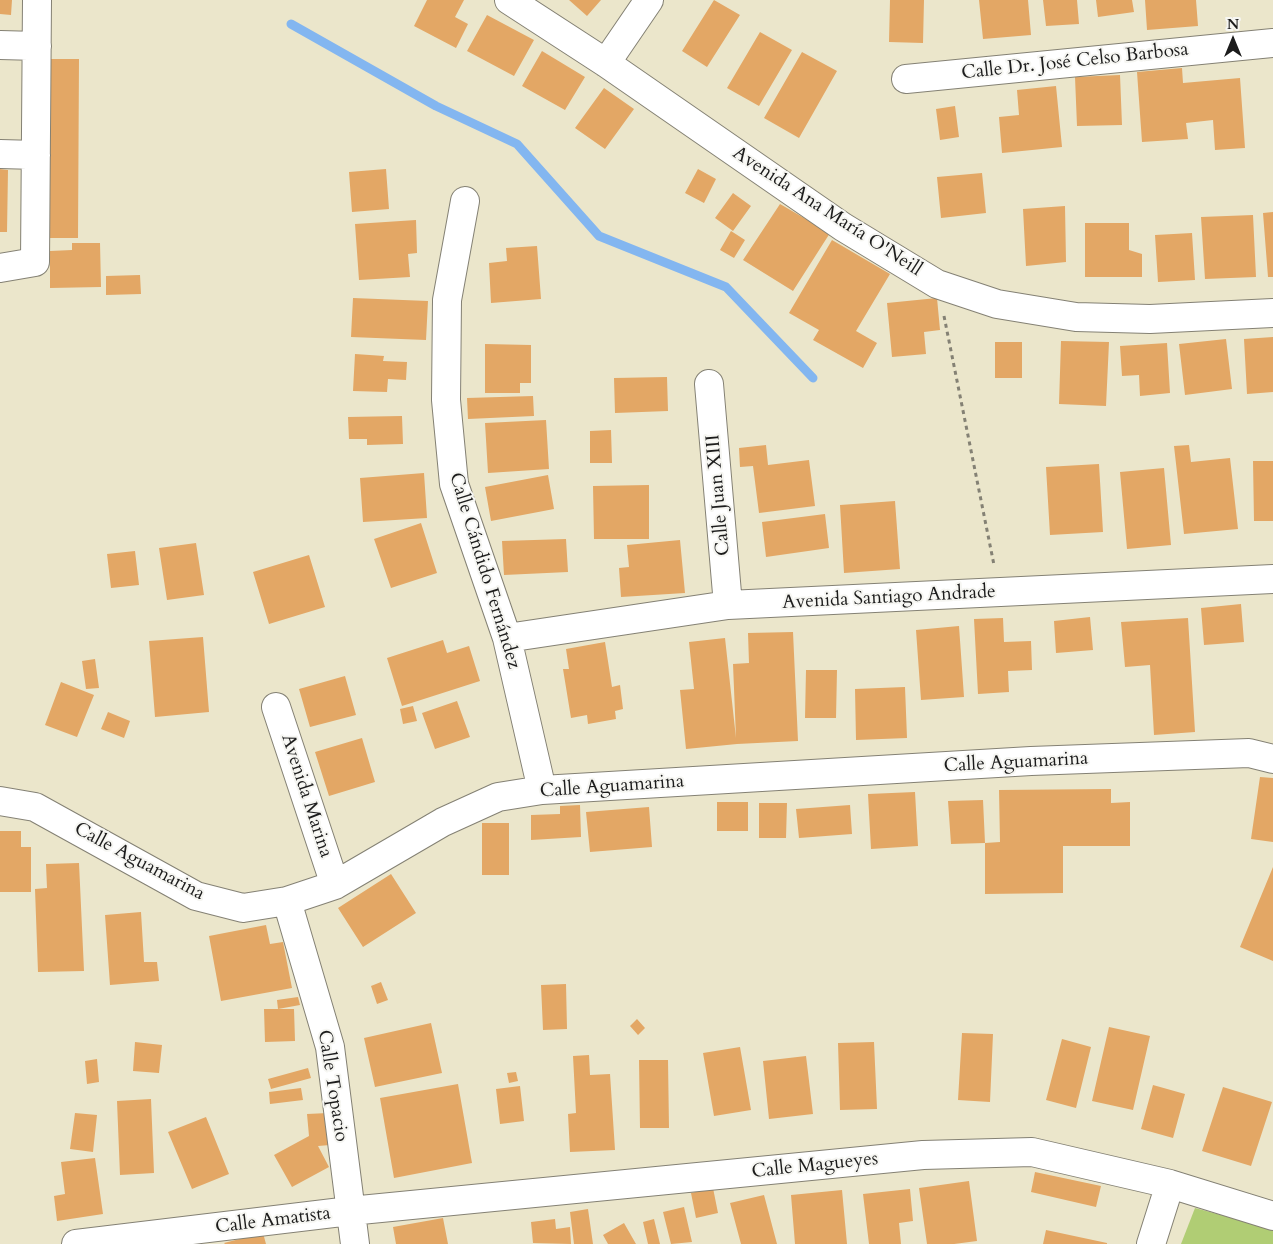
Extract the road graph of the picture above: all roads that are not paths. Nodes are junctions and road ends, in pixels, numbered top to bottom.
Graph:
1 (37, 0) edge
2 (509, 0) edge
3 (649, 0) edge
4 (1273, 42) edge
5 (0, 45) edge
6 (37, 46) junction
7 (606, 63) junction
8 (906, 79) dead end
9 (0, 154) edge
10 (36, 155) junction
11 (465, 201) dead end
12 (0, 268) edge
13 (1273, 313) edge
14 (709, 384) dead end
15 (1273, 579) edge
16 (728, 606) junction
17 (507, 638) junction
18 (276, 707) dead end
19 (1273, 759) edge
20 (542, 790) junction
21 (0, 801) edge
22 (335, 885) junction
23 (287, 901) junction
24 (1170, 1184) junction
25 (350, 1211) junction
26 (1273, 1216) edge
27 (76, 1244) edge
28 (355, 1244) edge
29 (1151, 1244) edge

1 - 6 street
2 - 7 street, Avenida Ana María O'Neill
3 - 7 street
4 - 8 street, Calle Dr. José Celso Barbosa
5 - 6 street
6 - 10 street
7 - 13 street, Avenida Ana María O'Neill
9 - 10 street
10 - 12 street
11 - 17 street, Calle Cándido Fernández
14 - 16 street, Calle Juan XIII
15 - 16 street, Avenida Santiago Andrade
16 - 17 street, Avenida Santiago Andrade
17 - 20 street, Calle Cándido Fernández
18 - 22 street, Avenida Marina
19 - 20 street, Calle Aguamarina
20 - 22 street, Calle Aguamarina
21 - 23 street, Calle Aguamarina
22 - 23 street, Calle Aguamarina
23 - 25 street, Calle Topacio
24 - 25 street, Calle Magueyes
24 - 26 street, Calle Magueyes
24 - 29 street
25 - 27 street, Calle Amatista
25 - 28 street, Calle Topacio

